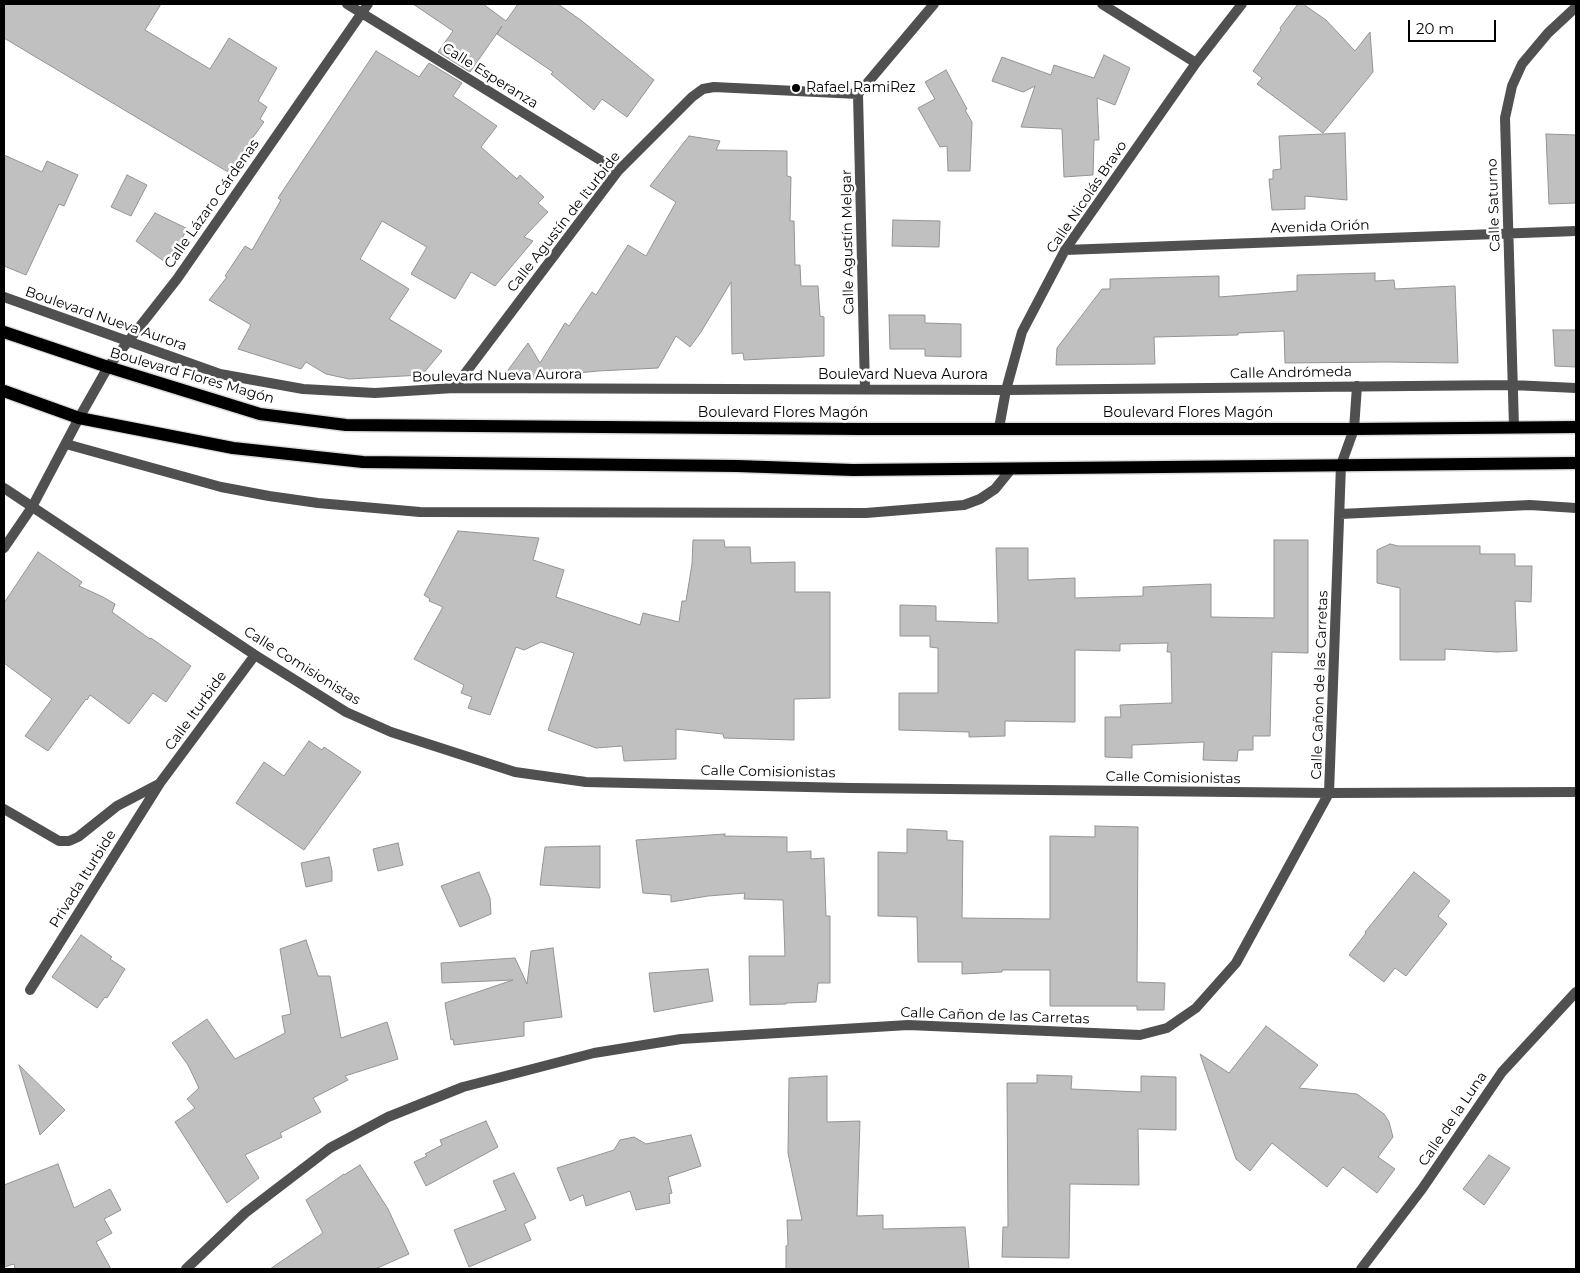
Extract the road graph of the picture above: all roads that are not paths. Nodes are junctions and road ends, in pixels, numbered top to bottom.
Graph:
1 (347, 4) edge
2 (934, 4) edge
3 (1102, 4) edge
4 (1242, 4) edge
5 (1576, 7) edge
6 (365, 8) edge
7 (1196, 63) junction
8 (858, 94) junction
9 (618, 171) junction
10 (1576, 231) edge
11 (1508, 233) junction
12 (1066, 250) junction
13 (4, 297) edge
14 (4, 332) edge
15 (129, 342) junction
16 (108, 367) junction
17 (1512, 385) junction
18 (1357, 386) junction
19 (454, 388) junction
20 (1576, 388) edge
21 (865, 389) junction
22 (1006, 390) junction
23 (4, 391) edge
24 (79, 418) junction
25 (1514, 427) junction
26 (1576, 427) edge
27 (999, 428) junction
28 (1354, 429) junction
29 (66, 444) junction
30 (1576, 463) edge
31 (1341, 465) junction
32 (1012, 468) junction
33 (4, 488) edge
34 (32, 507) junction
35 (1576, 508) edge
36 (1340, 514) junction
37 (4, 548) edge
38 (255, 654) junction
39 (160, 783) junction
40 (1576, 792) edge
41 (1329, 793) junction
42 (4, 809) edge
43 (30, 990) dead end
44 (1576, 992) edge
45 (186, 1269) edge
46 (1362, 1269) edge

1 - 6 street, Calle Esperanza
2 - 8 street
3 - 7 street
4 - 7 street, Calle Nicolás Bravo
5 - 11 street, Calle Saturno
6 - 9 street, Calle Esperanza
6 - 15 street, Calle Lázaro Cárdenas
7 - 12 street, Calle Nicolás Bravo
8 - 9 street, Calle Agustín de Iturbide
8 - 21 street, Calle Agustín Melgar
9 - 19 street, Calle Agustín de Iturbide
10 - 11 street, Avenida Orión
11 - 12 street, Avenida Orión
11 - 17 street, Calle Saturno
12 - 22 street, Calle Nicolás Bravo
13 - 15 street, Boulevard Nueva Aurora
14 - 16 main road, Boulevard Flores Magón
15 - 16 street, Calle Lázaro Cárdenas
15 - 19 street, Boulevard Nueva Aurora
16 - 24 street, Calle Lázaro Cárdenas
16 - 27 main road, Boulevard Flores Magón
17 - 18 street, Calle Andrómeda
17 - 20 street, Calle Andrómeda
17 - 25 street, Calle Saturno
18 - 22 street, Calle Andrómeda
18 - 28 street, Calle Cañon de las Carretas
19 - 21 street, Boulevard Nueva Aurora
21 - 22 street, Boulevard Nueva Aurora
22 - 27 street, Calle Nicolás Bravo
23 - 24 main road
24 - 29 street, Calle Lázaro Cárdenas
24 - 32 main road
25 - 26 main road, Boulevard Flores Magón
25 - 28 main road, Boulevard Flores Magón
27 - 28 main road, Boulevard Flores Magón
28 - 31 street, Calle Cañon de las Carretas
29 - 32 street
29 - 34 street, Calle Lázaro Cárdenas
30 - 31 main road
31 - 32 main road
31 - 36 street, Calle Cañon de las Carretas
33 - 34 street, Calle Comisionistas
34 - 37 street, Calle Lázaro Cárdenas
34 - 38 street, Calle Comisionistas
35 - 36 street
36 - 41 street, Calle Cañon de las Carretas
38 - 39 street, Calle Iturbide
38 - 41 street, Calle Comisionistas
39 - 42 street
39 - 43 street, Privada Iturbide
40 - 41 street, Calle Comisionistas
41 - 45 street, Calle Cañon de las Carretas
44 - 46 street, Calle de la Luna

